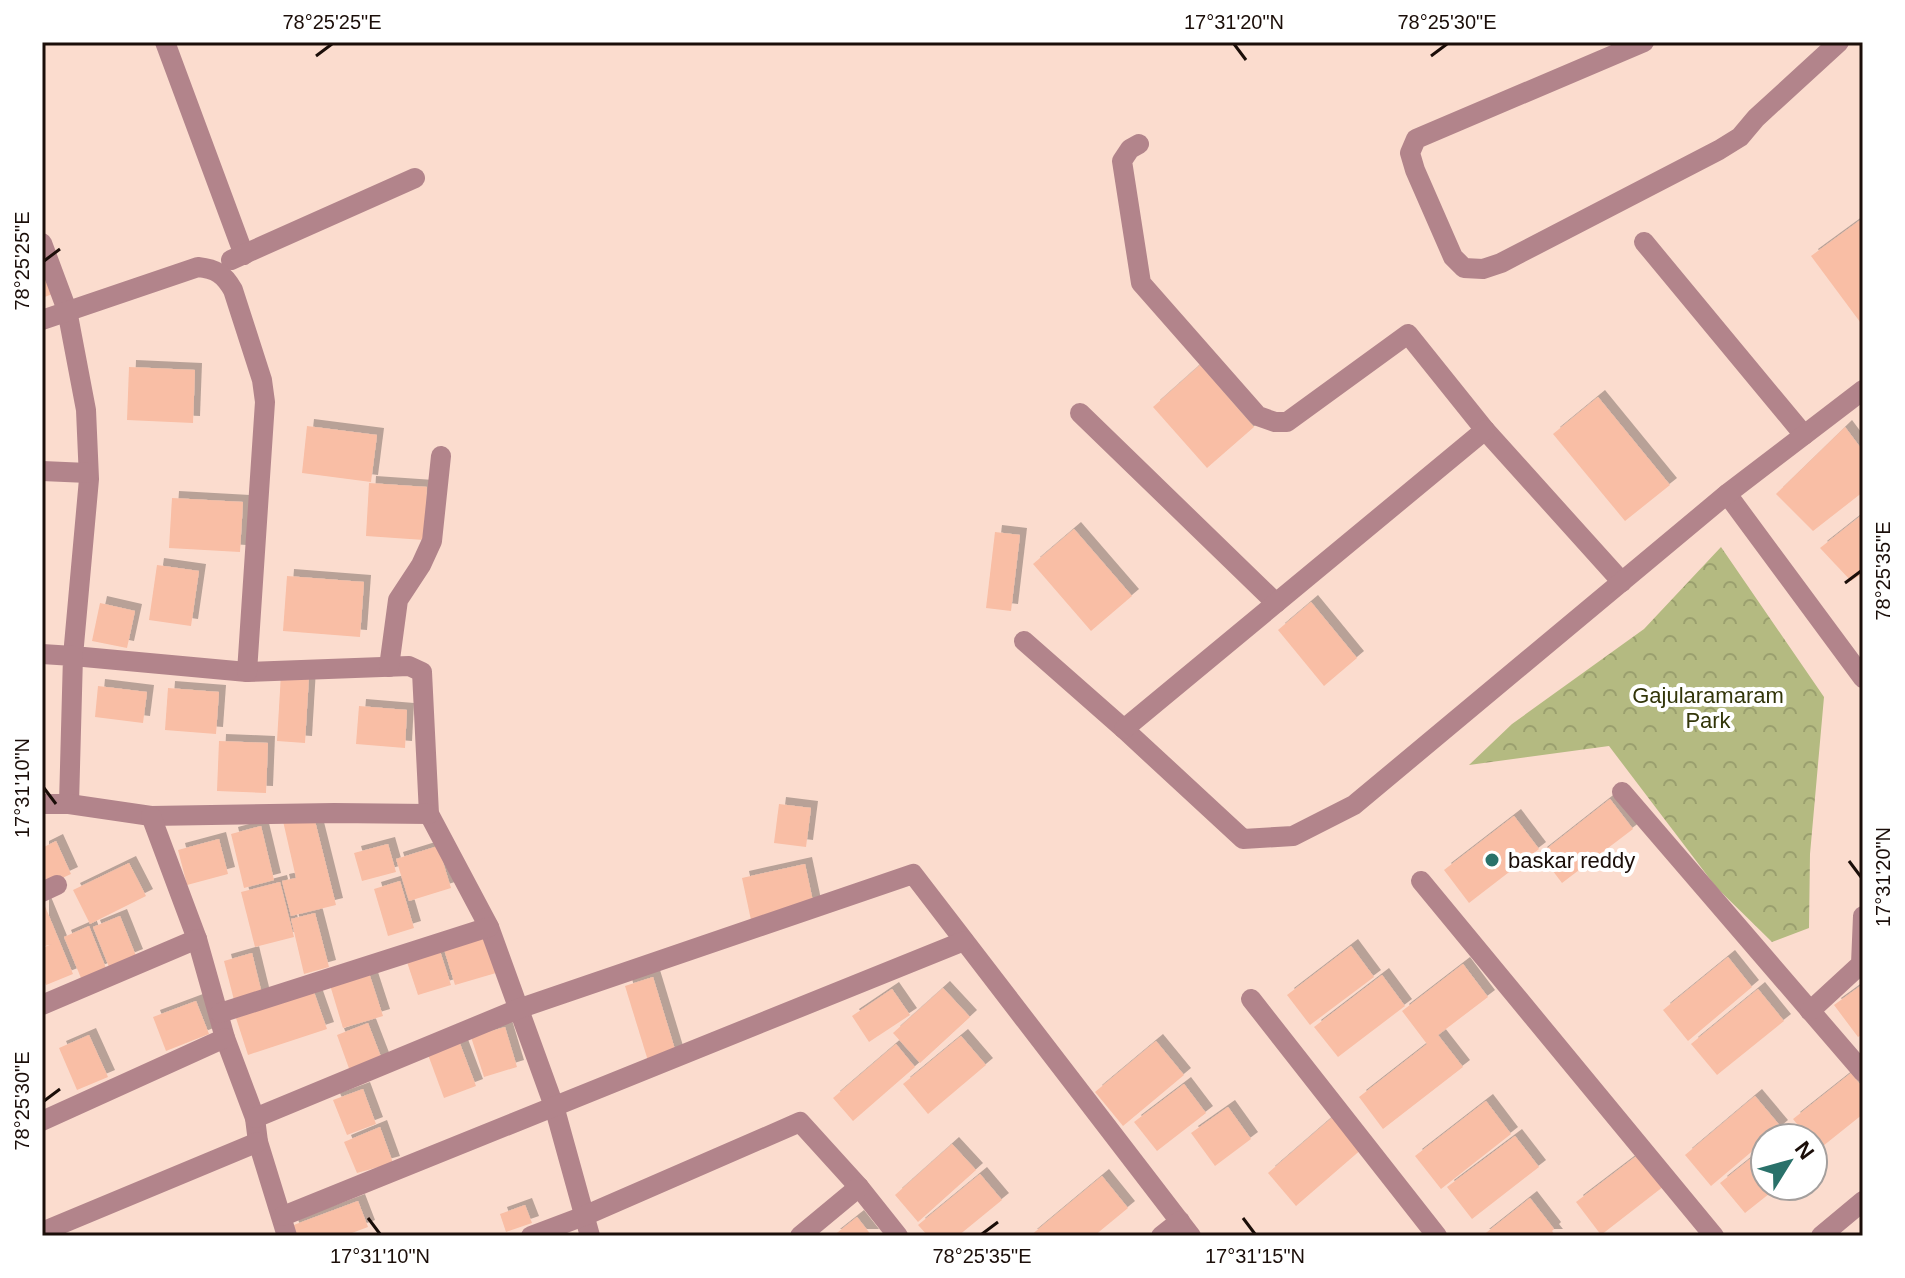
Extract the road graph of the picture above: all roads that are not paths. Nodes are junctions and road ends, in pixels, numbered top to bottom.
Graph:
1 (165, 42) edge
2 (1644, 42) edge
3 (1839, 42) edge
4 (1139, 144) dead end
5 (415, 178) dead end
6 (1644, 242) dead end
7 (42, 243) edge
8 (244, 255) junction
9 (213, 268) junction
10 (67, 310) junction
11 (42, 320) edge
12 (1863, 390) edge
13 (1080, 413) dead end
14 (1485, 430) junction
15 (1804, 435) junction
16 (441, 456) dead end
17 (42, 471) edge
18 (88, 473) junction
19 (1727, 494) junction
20 (1622, 582) junction
21 (1276, 603) junction
22 (1024, 641) dead end
23 (42, 654) edge
24 (73, 656) junction
25 (389, 667) junction
26 (247, 672) junction
27 (1863, 678) edge
28 (1124, 729) junction
29 (1622, 792) dead end
30 (42, 804) edge
31 (69, 804) junction
32 (429, 814) junction
33 (151, 816) junction
34 (1421, 881) dead end
35 (1863, 916) edge
36 (489, 927) junction
37 (197, 939) junction
38 (964, 941) junction
39 (1251, 999) dead end
40 (42, 1005) edge
41 (518, 1009) junction
42 (1810, 1011) junction
43 (220, 1013) junction
44 (225, 1038) junction
45 (1863, 1072) edge
46 (554, 1106) junction
47 (255, 1118) junction
48 (42, 1121) edge
49 (258, 1142) junction
50 (859, 1187) junction
51 (1863, 1201) edge
52 (285, 1226) edge
53 (587, 1226) edge
54 (1185, 1229) edge
55 (42, 1232) edge
56 (531, 1236) edge
57 (800, 1236) edge
58 (898, 1236) edge
59 (1161, 1236) edge
60 (1437, 1236) edge
61 (1714, 1236) edge
62 (1821, 1236) edge

1 - 8 street
2 - 3 street
4 - 14 street
5 - 8 street
6 - 15 street
7 - 10 street
8 - 9 street
9 - 10 street
9 - 26 street
10 - 11 street
10 - 18 street
12 - 15 street
13 - 21 street
14 - 20 street
14 - 21 street
15 - 19 street
16 - 25 street
17 - 18 street
18 - 24 street
19 - 20 street
19 - 27 street
20 - 28 street
21 - 28 street
22 - 28 street
23 - 24 street
24 - 26 street
24 - 31 street
25 - 26 street
25 - 32 street
29 - 42 street
30 - 31 street
31 - 33 street
32 - 33 street
32 - 36 street
33 - 37 street
34 - 61 street
35 - 42 street
36 - 41 street
36 - 43 street
37 - 40 street
37 - 43 street
38 - 41 street
38 - 46 street
38 - 54 street
39 - 60 street
41 - 46 street
41 - 47 street
42 - 45 street
43 - 44 street
44 - 47 street
44 - 48 street
46 - 52 street
46 - 53 street
47 - 49 street
49 - 52 street
49 - 55 street
50 - 53 street
50 - 57 street
50 - 58 street
51 - 62 street
53 - 56 street
54 - 59 street

